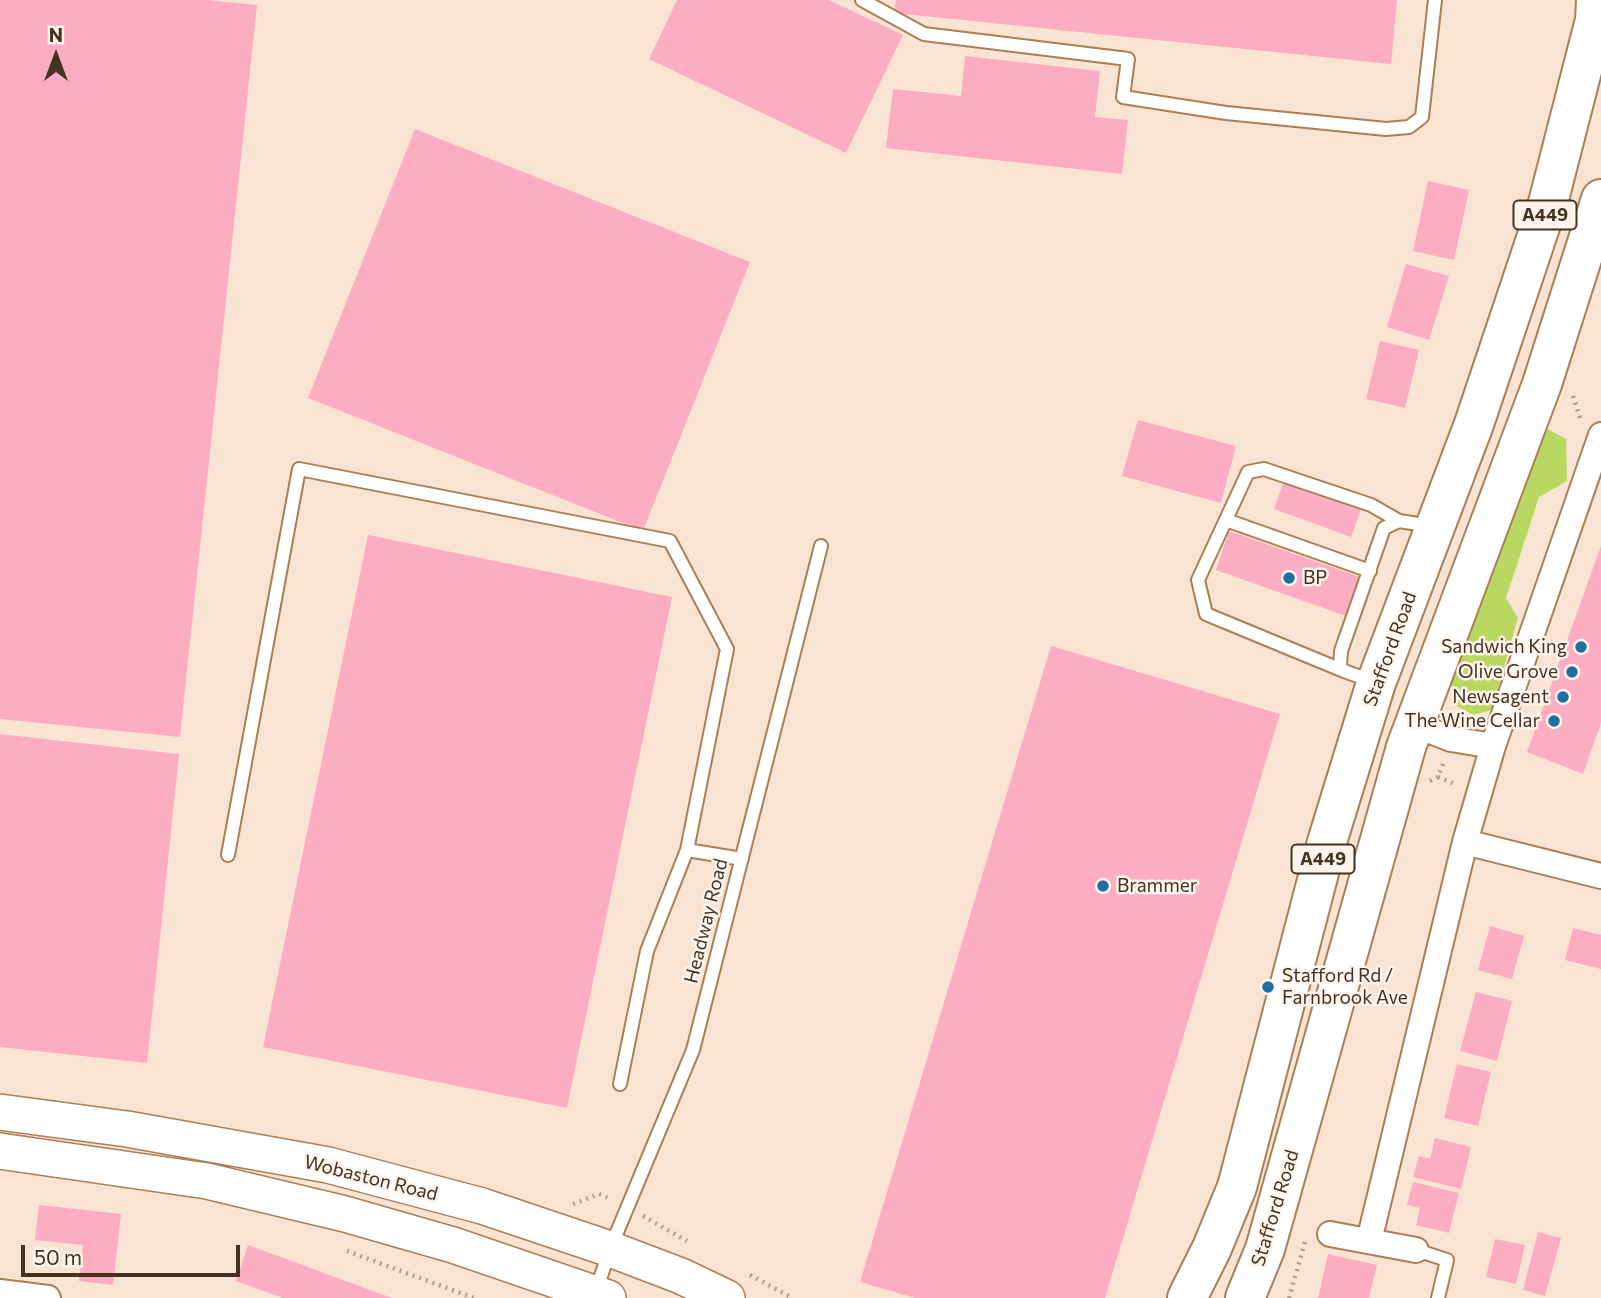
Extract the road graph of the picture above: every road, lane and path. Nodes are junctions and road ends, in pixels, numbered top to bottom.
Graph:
1 (862, 0) edge
2 (1435, 0) edge
3 (1596, 0) edge
4 (1601, 199) edge
5 (1573, 394) dead end
6 (1565, 403) dead end
7 (1599, 452) edge
8 (1226, 520) junction
9 (1417, 524) junction
10 (821, 546) dead end
11 (1370, 571) junction
12 (1360, 677) junction
13 (1415, 725) junction
14 (1451, 739) junction
15 (1493, 746) junction
16 (1420, 786) dead end
17 (1328, 842) junction
18 (1465, 842) junction
19 (687, 850) junction
20 (228, 855) dead end
21 (742, 859) junction
22 (1601, 876) edge
23 (620, 1084) dead end
24 (0, 1112) edge
25 (0, 1151) edge
26 (1319, 1233) joint
27 (1369, 1241) junction
28 (610, 1249) junction
29 (1416, 1250) joint
30 (0, 1292) edge
31 (602, 1296) edge
32 (48, 1298) edge
33 (727, 1298) edge
34 (1187, 1298) edge
35 (1245, 1298) edge
36 (1289, 1298) edge
37 (1438, 1298) edge

1 - 2 lane
3 - 9 highway, Stafford Road / A449
4 - 13 highway, Stafford Road / A449
5 - 6 path
7 - 15 street
8 - 9 lane
8 - 11 lane
8 - 12 lane
9 - 11 lane
9 - 12 highway, Stafford Road / A449
10 - 21 lane, Headway Road
11 - 12 lane
12 - 17 highway, Stafford Road / A449
13 - 14 street
13 - 17 highway
13 - 35 highway, Stafford Road / A449
14 - 15 street
14 - 16 path
15 - 18 street
17 - 34 highway, Stafford Road / A449
18 - 22 street
18 - 27 street
19 - 20 lane
19 - 21 lane
19 - 23 lane
21 - 28 lane, Headway Road
24 - 28 street, Wobaston Road
25 - 31 street
26 - 27 street
26 - 36 path
27 - 29 street
28 - 31 lane, Headway Road
28 - 33 street, Wobaston Road
29 - 37 lane
30 - 32 street

